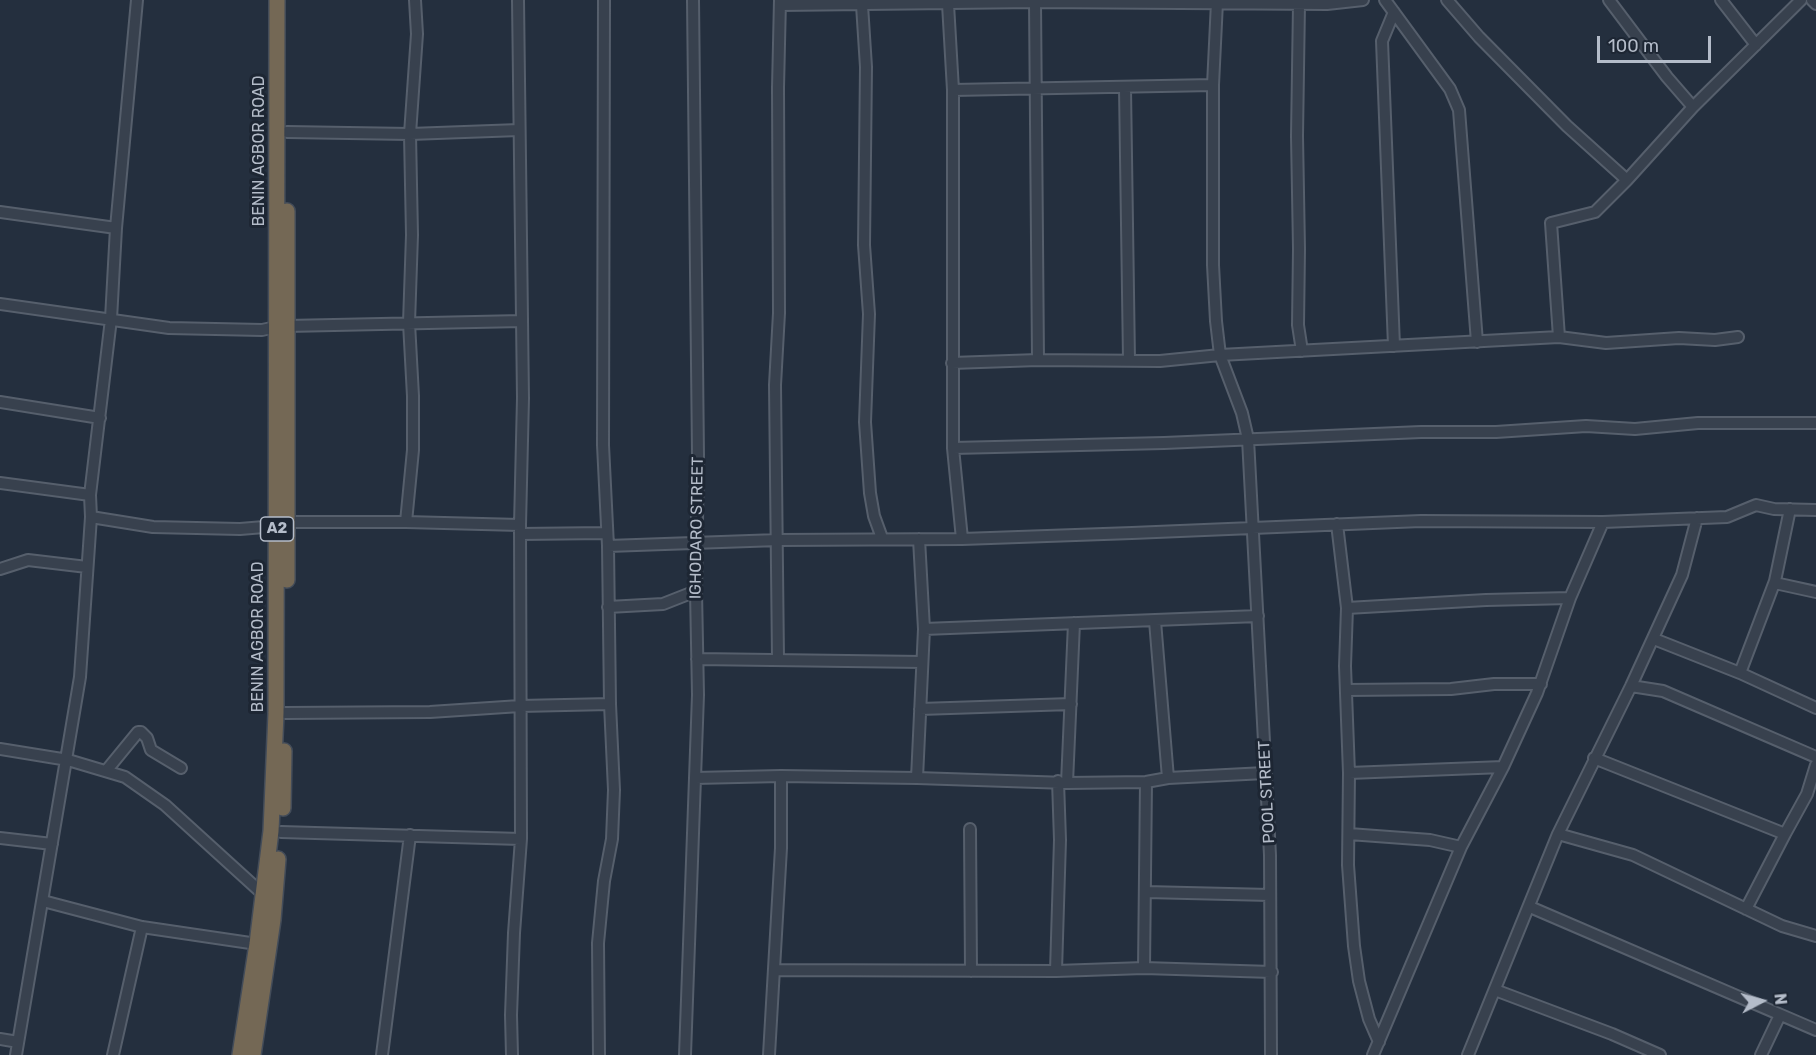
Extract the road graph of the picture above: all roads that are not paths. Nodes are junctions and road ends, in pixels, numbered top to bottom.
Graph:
1 (137, 0) edge
2 (277, 0) edge
3 (287, 0) edge
4 (415, 0) edge
5 (518, 0) edge
6 (604, 0) edge
7 (693, 0) edge
8 (1363, 0) edge
9 (1385, 0) edge
10 (1447, 0) edge
11 (1609, 0) edge
12 (1721, 0) edge
13 (1801, 0) edge
14 (1812, 0) edge
15 (1095, 1) edge
16 (780, 2) edge
17 (912, 2) edge
18 (1035, 2) junction
19 (1217, 2) junction
20 (948, 4) junction
21 (1299, 4) junction
22 (1816, 4) edge
23 (862, 5) junction
24 (1394, 12) junction
25 (1756, 45) junction
26 (1213, 85) junction
27 (1125, 88) junction
28 (1035, 89) junction
29 (953, 90) junction
30 (1693, 107) junction
31 (519, 130) junction
32 (287, 132) junction
33 (410, 134) junction
34 (1627, 180) junction
35 (0, 212) edge
36 (116, 228) junction
37 (0, 304) edge
38 (111, 319) junction
39 (522, 321) junction
40 (409, 323) junction
41 (282, 326) junction
42 (1558, 337) junction
43 (1738, 337) dead end
44 (1477, 342) junction
45 (1394, 346) junction
46 (1302, 351) junction
47 (1220, 355) junction
48 (1038, 360) junction
49 (1130, 360) junction
50 (952, 363) junction
51 (0, 402) edge
52 (100, 418) junction
53 (1816, 423) edge
54 (1248, 439) junction
55 (953, 448) junction
56 (0, 483) edge
57 (90, 495) junction
58 (1790, 509) junction
59 (1816, 510) edge
60 (91, 518) junction
61 (1697, 518) junction
62 (406, 522) junction
63 (1603, 522) junction
64 (282, 524) junction
65 (1337, 524) junction
66 (520, 529) junction
67 (1254, 529) junction
68 (606, 533) junction
69 (882, 538) junction
70 (919, 539) junction
71 (962, 539) junction
72 (778, 540) junction
73 (698, 542) junction
74 (608, 546) junction
75 (87, 567) junction
76 (0, 569) edge
77 (1774, 583) junction
78 (696, 591) junction
79 (1816, 592) edge
80 (1570, 598) junction
81 (608, 607) junction
82 (1347, 608) junction
83 (1258, 616) junction
84 (1155, 621) junction
85 (1074, 623) junction
86 (924, 629) junction
87 (1654, 639) junction
88 (697, 659) junction
89 (778, 659) junction
90 (922, 662) junction
91 (1740, 674) junction
92 (1541, 684) junction
93 (1631, 686) junction
94 (1346, 690) junction
95 (610, 704) junction
96 (1071, 705) junction
97 (520, 706) junction
98 (1816, 708) edge
99 (920, 709) junction
100 (285, 713) junction
101 (0, 748) edge
102 (1816, 757) edge
103 (1594, 758) junction
104 (68, 760) junction
105 (1816, 765) edge
106 (1503, 766) junction
107 (181, 768) dead end
108 (106, 771) junction
109 (1265, 773) junction
110 (1349, 773) junction
111 (781, 777) junction
112 (695, 778) junction
113 (916, 778) junction
114 (1168, 778) junction
115 (1062, 782) junction
116 (1146, 782) junction
117 (970, 829) dead end
118 (281, 832) junction
119 (1349, 834) junction
120 (1558, 834) junction
121 (1785, 834) junction
122 (410, 835) junction
123 (0, 838) edge
124 (521, 839) junction
125 (52, 844) junction
126 (1461, 847) junction
127 (1146, 892) junction
128 (264, 895) junction
129 (1270, 895) junction
130 (44, 901) junction
131 (1530, 907) junction
132 (1746, 909) junction
133 (142, 927) junction
134 (1816, 936) edge
135 (257, 944) junction
136 (1144, 968) junction
137 (775, 970) junction
138 (971, 971) junction
139 (1056, 971) junction
140 (1272, 972) junction
141 (1496, 990) junction
142 (1780, 1015) junction
143 (1816, 1029) edge
144 (0, 1039) edge
145 (18, 1042) junction
146 (1379, 1042) junction
147 (16, 1055) edge
148 (112, 1055) edge
149 (240, 1055) edge
150 (253, 1055) edge
151 (382, 1055) edge
152 (512, 1055) edge
153 (598, 1055) edge
154 (685, 1055) edge
155 (769, 1055) edge
156 (1271, 1055) edge
157 (1373, 1055) edge
158 (1468, 1055) edge
159 (1660, 1055) edge
160 (1761, 1055) edge

1 - 36 street
2 - 41 highway, BENIN AGBOR ROAD / A2
3 - 32 highway, BENIN AGBOR ROAD / A2
4 - 33 street
5 - 31 street
6 - 68 street
7 - 73 street, IGHODARO STREET
8 - 21 street
9 - 24 street
10 - 34 street
11 - 30 street
12 - 25 street
13 - 25 street
14 - 22 street
15 - 18 street
15 - 19 street
16 - 23 street
16 - 72 street
17 - 20 street
17 - 23 street
18 - 20 street
18 - 28 street
19 - 21 street
19 - 26 street, POOL STREET
20 - 29 street
21 - 46 street
23 - 69 street
24 - 44 street
24 - 45 street
25 - 30 street
26 - 27 street
26 - 47 street, POOL STREET
27 - 28 street
27 - 49 street
28 - 29 street
28 - 48 street
29 - 50 street
30 - 34 street
31 - 33 street
31 - 39 street
32 - 33 street
32 - 41 highway, BENIN AGBOR ROAD / A2
33 - 40 street
34 - 42 street
35 - 36 street
36 - 38 street
37 - 38 street
38 - 41 street
38 - 52 street
39 - 40 street
39 - 66 street
40 - 41 street
40 - 62 street
41 - 64 highway, BENIN AGBOR ROAD / A2
42 - 43 street
42 - 44 street
44 - 45 street
45 - 46 street
46 - 47 street
47 - 49 street
47 - 54 street, POOL STREET
48 - 49 street
48 - 50 street
50 - 55 street
51 - 52 street
52 - 57 street
53 - 54 street
54 - 55 street
54 - 67 street, POOL STREET
55 - 71 street
56 - 57 street
57 - 60 street
58 - 59 street
58 - 61 street
58 - 77 street
60 - 64 street
60 - 75 street
61 - 63 street
61 - 87 street
62 - 64 street
62 - 66 street
63 - 65 street
63 - 80 street
64 - 100 highway, BENIN AGBOR ROAD / A2
64 - 128 highway, BENIN AGBOR ROAD / A2
65 - 67 street
65 - 82 street
66 - 68 street
66 - 97 street
67 - 71 street
67 - 83 street, POOL STREET
68 - 74 street
69 - 70 street
69 - 72 street
70 - 71 street
70 - 86 street
72 - 73 street
72 - 89 street
73 - 74 street
73 - 78 street, IGHODARO STREET
74 - 81 street
75 - 76 street
75 - 104 street
77 - 79 street
77 - 91 street
78 - 81 street
78 - 88 street, IGHODARO STREET
80 - 82 street
80 - 92 street
81 - 95 street
82 - 94 street
83 - 84 street
83 - 109 street, POOL STREET
84 - 85 street
84 - 114 street
85 - 86 street
85 - 96 street
86 - 90 street
87 - 91 street
87 - 93 street
88 - 89 street
88 - 112 street, IGHODARO STREET
89 - 90 street
90 - 99 street
91 - 98 street
92 - 94 street
92 - 106 street
93 - 102 street
93 - 103 street
94 - 110 street
95 - 97 street
95 - 153 street
96 - 99 street
96 - 115 street
97 - 100 street
97 - 124 street
99 - 113 street
100 - 118 highway, BENIN AGBOR ROAD / A2
101 - 104 street
103 - 120 street
103 - 121 street
104 - 108 street
104 - 125 street
105 - 121 street
106 - 110 street
106 - 126 street
107 - 108 street
108 - 128 street
109 - 114 street
109 - 129 street, POOL STREET
110 - 119 street
111 - 112 street
111 - 113 street
111 - 137 street
112 - 154 street, IGHODARO STREET
113 - 115 street
114 - 116 street
115 - 116 street
115 - 139 street
116 - 127 street
117 - 138 street
118 - 122 street
118 - 150 highway, BENIN AGBOR ROAD / A2
119 - 126 street
119 - 146 street
120 - 131 street
120 - 132 street
121 - 132 street
122 - 124 street
122 - 151 street
123 - 125 street
124 - 152 street
125 - 130 street
126 - 146 street
127 - 129 street
127 - 136 street
128 - 135 highway, BENIN AGBOR ROAD / A2
129 - 140 street, POOL STREET
130 - 133 street
130 - 145 street
131 - 141 street
131 - 142 street
132 - 134 street
133 - 135 street
133 - 148 street
135 - 149 highway, BENIN AGBOR ROAD / A2
136 - 139 street
136 - 140 street
137 - 138 street
137 - 155 street
138 - 139 street
140 - 156 street, POOL STREET
141 - 158 street
141 - 159 street
142 - 143 street
142 - 160 street
144 - 145 street
145 - 147 street
146 - 157 street

